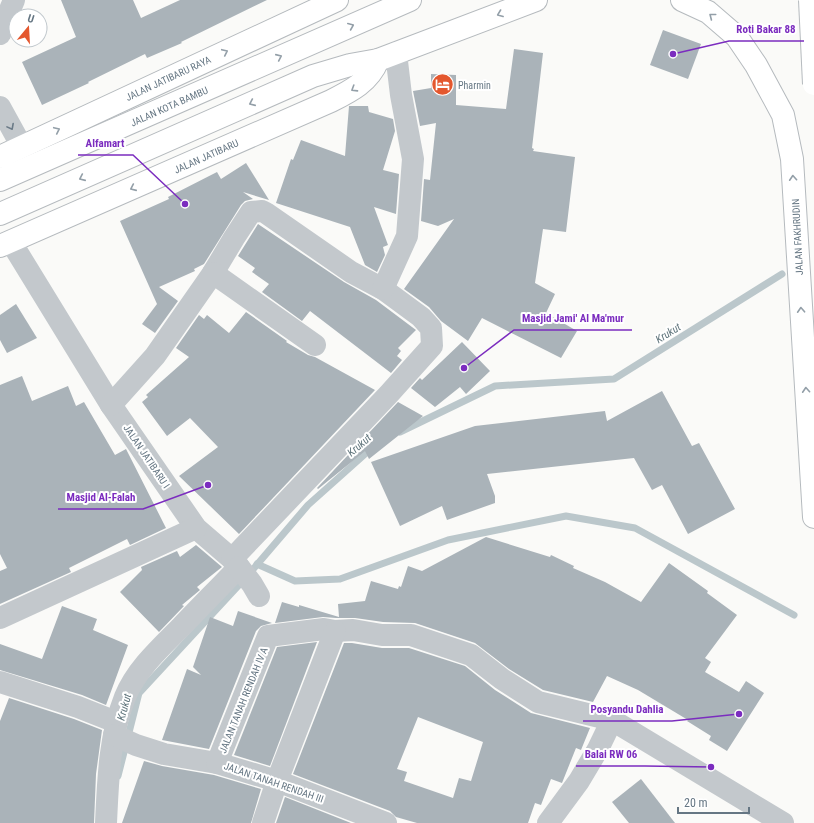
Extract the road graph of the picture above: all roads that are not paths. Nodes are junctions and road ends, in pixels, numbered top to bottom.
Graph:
1 (14, 0) edge
2 (337, 0) edge
3 (410, 0) edge
4 (536, 0) edge
5 (682, 0) edge
6 (810, 0) edge
7 (814, 6) edge
8 (0, 34) edge
9 (387, 57) junction
10 (814, 84) edge
11 (0, 107) edge
12 (22, 147) junction
13 (0, 156) edge
14 (0, 180) edge
15 (0, 214) edge
16 (5, 244) edge
17 (213, 273) junction
18 (383, 289) junction
19 (315, 345) dead end
20 (112, 404) junction
21 (814, 517) edge
22 (196, 528) junction
23 (245, 575) junction
24 (0, 618) edge
25 (335, 631) junction
26 (0, 682) edge
27 (612, 720) junction
28 (123, 735) junction
29 (217, 764) junction
30 (277, 781) junction
31 (106, 823) edge
32 (263, 823) edge
33 (386, 823) edge
34 (548, 823) edge
35 (783, 823) edge

1 - 8 street
12 -> 2 main road, JALAN JATIBARU RAYA
14 -> 3 main road, JALAN KOTA BAMBU
4 -> 9 main road
21 -> 5 main road, JALAN FAKHRUDIN
6 - 7 main road
6 - 10 main road, bridge
9 -> 15 main road
9 -> 16 main road, JALAN JATIBARU
9 - 18 street
11 -> 12 street
12 - 13 main road, JALAN JATIBARU RAYA
16 - 20 street, JALAN JATIBARU I
17 - 18 street
17 - 19 street
17 - 20 street
18 - 23 street
20 - 22 street, JALAN JATIBARU I
22 - 23 street, JALAN JATIBARU I
22 - 24 street
23 - 28 street
25 - 27 street
25 - 29 street, JALAN TANAH RENDAH IV A
25 - 30 street
26 - 28 street, JALAN TANAH RENDAH III
27 - 34 street
27 - 35 street
28 - 29 street, JALAN TANAH RENDAH III
28 - 31 street
29 - 30 street, JALAN TANAH RENDAH III
30 - 32 street
30 - 33 street, JALAN TANAH RENDAH III

